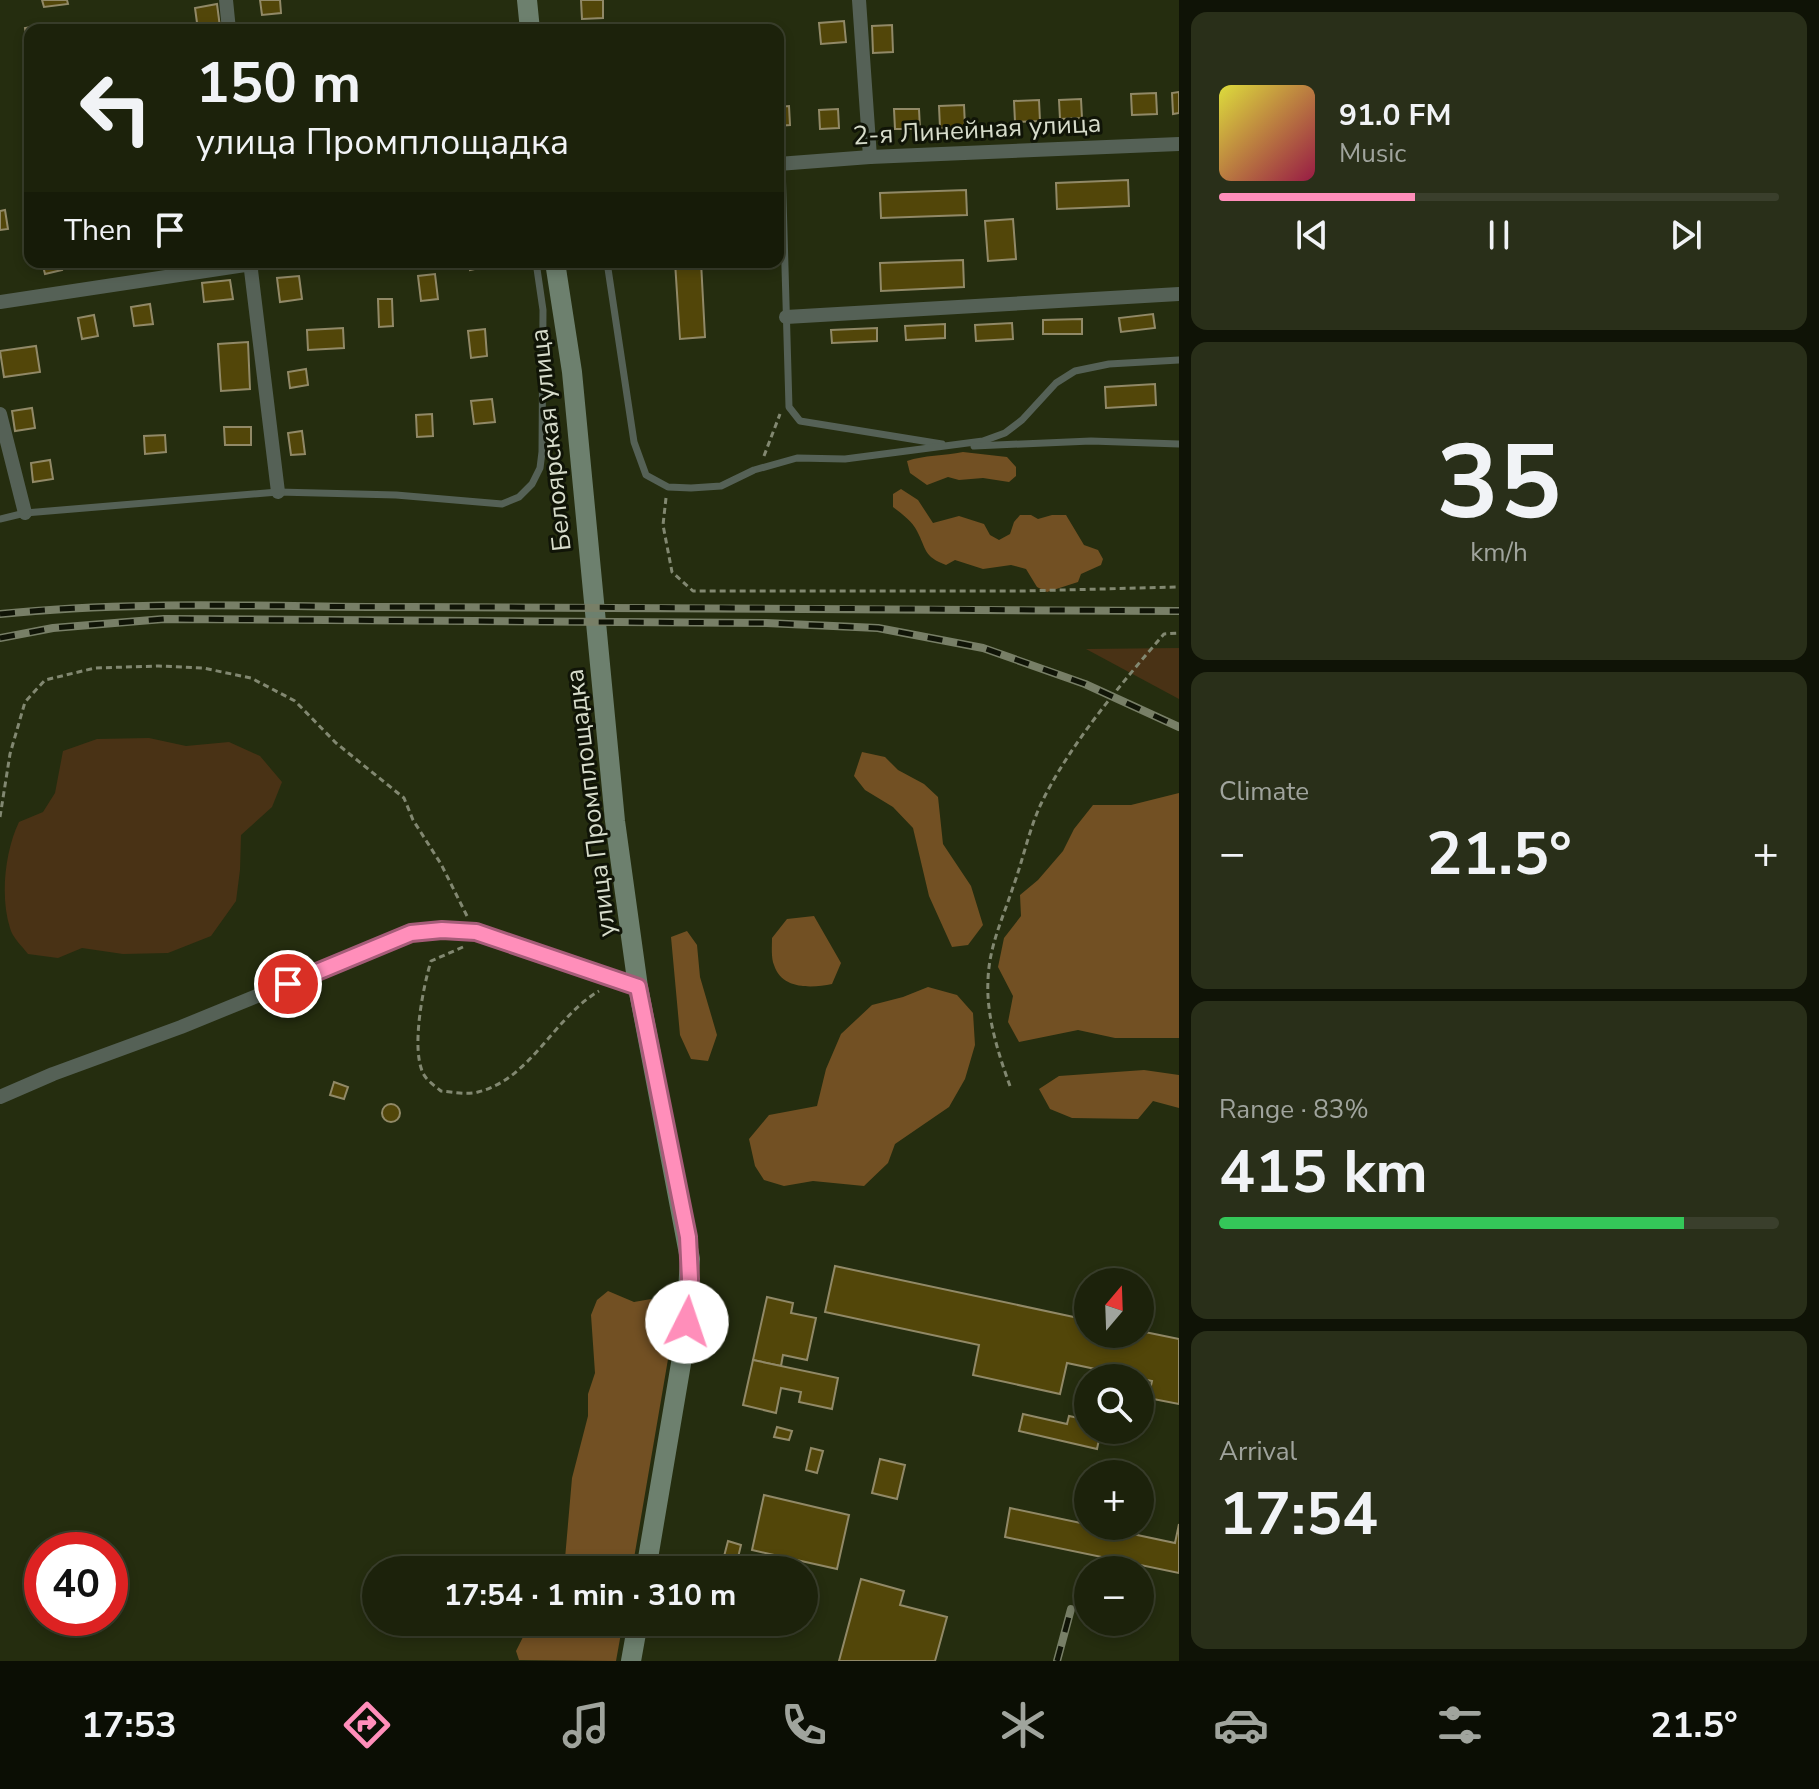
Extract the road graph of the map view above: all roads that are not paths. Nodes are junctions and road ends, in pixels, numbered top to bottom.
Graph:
1 (226, 0) edge
2 (527, 0) edge
3 (859, 0) edge
4 (228, 24) edge
5 (529, 24) edge
6 (1179, 144) edge
7 (870, 157) junction
8 (784, 164) edge
9 (784, 266) edge
10 (222, 268) edge
11 (256, 268) edge
12 (537, 268) edge
13 (556, 268) edge
14 (608, 268) edge
15 (1179, 294) edge
16 (0, 302) edge
17 (786, 317) junction
18 (1179, 360) edge
19 (0, 414) edge
20 (1179, 444) edge
21 (954, 446) junction
22 (278, 492) junction
23 (25, 513) junction
24 (0, 519) edge
25 (594, 613) joint
26 (638, 987) junction
27 (0, 1097) edge
28 (648, 1556) edge
29 (635, 1636) edge
30 (631, 1661) edge

1 - 4 street
2 - 5 street
3 - 7 street
6 - 7 street, 2-я Линейная улица
7 - 8 street, 2-я Линейная улица
9 - 17 lane
10 - 16 street
11 - 22 street
12 - 22 lane
13 - 25 street, Белоярская улица
14 - 21 lane
15 - 17 street
17 - 21 lane
18 - 21 lane
19 - 23 street
20 - 21 lane
22 - 23 lane
23 - 24 lane
25 - 26 street, улица Промплощадка
26 - 27 street, улица Промплощадка
26 - 28 street, улица Промплощадка
29 - 30 street

